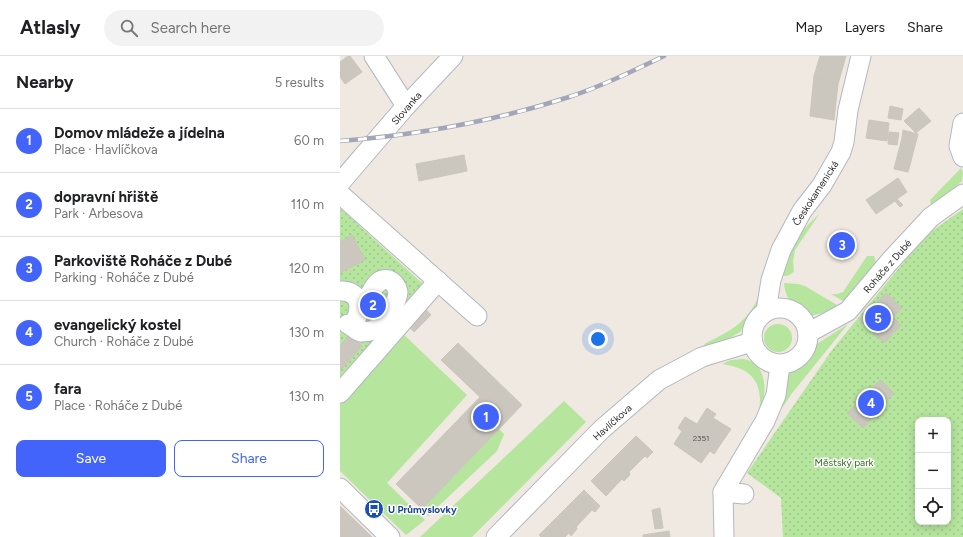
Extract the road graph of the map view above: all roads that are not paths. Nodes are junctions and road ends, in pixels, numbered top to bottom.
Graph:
1 (374, 56) edge
2 (453, 56) edge
3 (861, 56) edge
4 (406, 106) junction
5 (963, 123) edge
6 (963, 157) edge
7 (360, 160) junction
8 (340, 162) edge
9 (340, 183) edge
10 (340, 194) edge
11 (963, 194) edge
12 (771, 280) junction
13 (438, 281) junction
14 (786, 309) junction
15 (350, 311) edge
16 (766, 311) junction
17 (477, 316) dead end
18 (808, 333) junction
19 (752, 342) junction
20 (780, 365) junction
21 (340, 393) edge
22 (340, 488) edge
23 (723, 492) junction
24 (744, 494) dead end
25 (390, 537) edge
26 (496, 537) edge
27 (724, 537) edge

1 - 4 street
2 - 4 street, Slovanka
3 - 12 street, Českokamenická
4 - 7 street, Slovanka
5 - 6 street
7 - 8 street
7 - 9 street, Slovanka
10 - 13 street
11 - 18 street, Roháče z Dubé
12 - 14 street
12 - 16 street, Českokamenická
13 - 17 street
13 - 21 street
14 - 16 street
14 - 18 street
15 - 15 street
16 - 19 street
18 - 20 street
19 - 20 street
19 - 26 street, Havlíčkova
20 - 23 street
22 - 25 street
23 - 24 street
23 - 27 street

